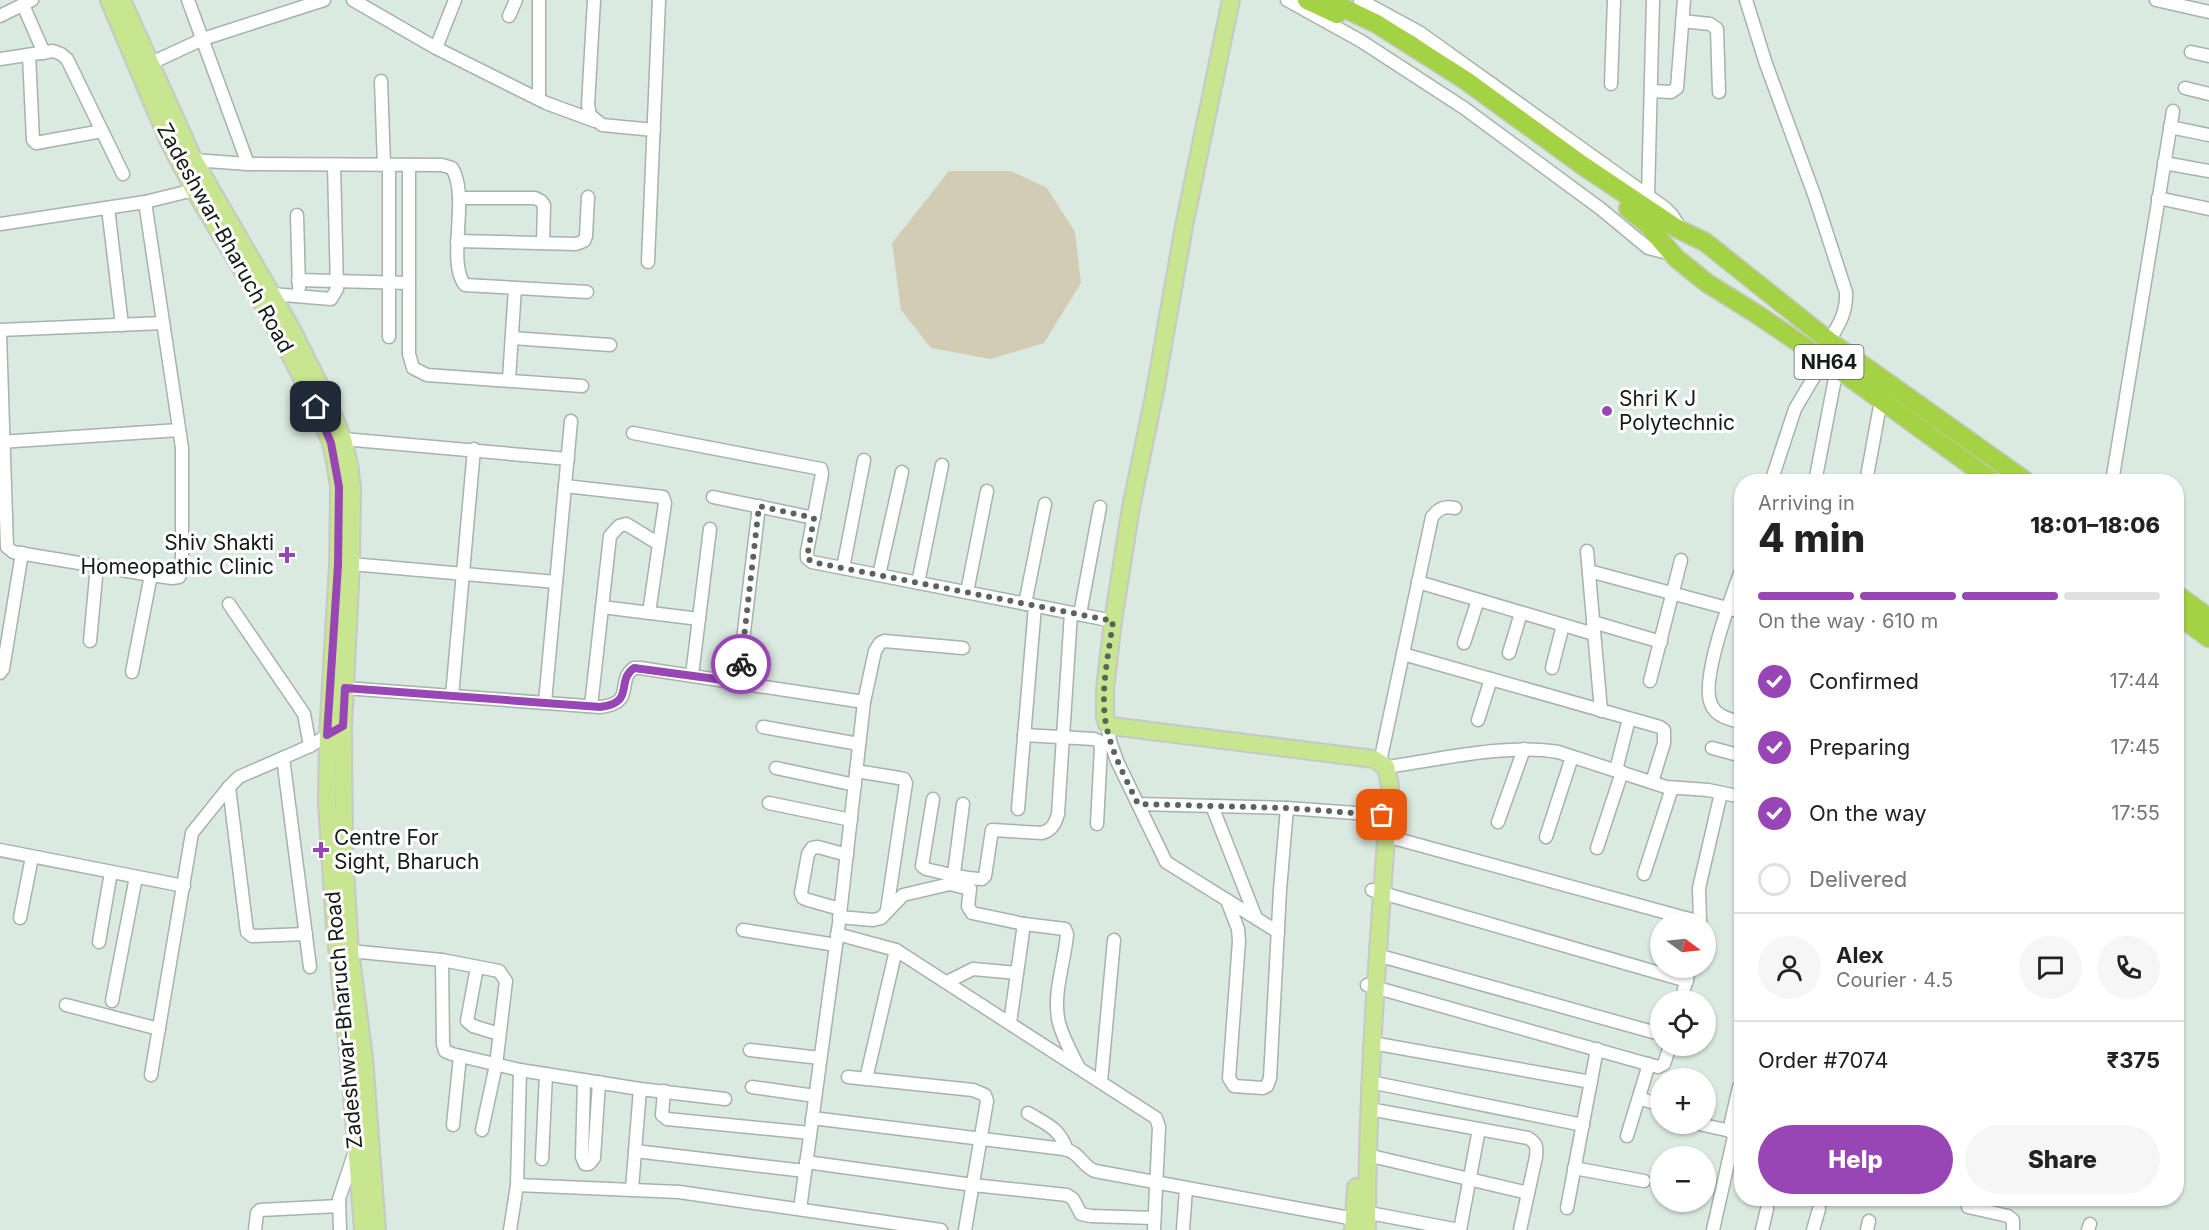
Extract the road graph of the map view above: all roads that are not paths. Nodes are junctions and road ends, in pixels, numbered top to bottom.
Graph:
1 (109, 0) edge
2 (122, 0) edge
3 (188, 0) edge
4 (324, 0) edge
5 (353, 0) edge
6 (455, 0) edge
7 (516, 0) edge
8 (539, 0) edge
9 (594, 0) edge
10 (659, 0) edge
11 (1231, 0) edge
12 (1242, 0) edge
13 (1287, 0) edge
14 (1307, 0) edge
15 (1327, 0) edge
16 (1360, 0) edge
17 (1614, 0) edge
18 (1653, 0) edge
19 (1684, 0) edge
20 (1746, 0) edge
21 (2156, 0) edge
22 (2199, 0) edge
23 (27, 2) edge
24 (2188, 7) junction
25 (2209, 12) edge
26 (0, 16) edge
27 (509, 16) dead end
28 (1682, 21) junction
29 (203, 39) junction
30 (436, 48) junction
31 (2191, 51) dead end
32 (44, 53) junction
33 (29, 55) junction
34 (2209, 56) edge
35 (0, 59) edge
36 (149, 64) junction
37 (381, 81) dead end
38 (1611, 84) dead end
39 (2185, 88) dead end
40 (1652, 91) junction
41 (1719, 92) dead end
42 (2209, 94) edge
43 (538, 99) junction
44 (2173, 111) dead end
45 (595, 121) junction
46 (2170, 127) junction
47 (654, 130) junction
48 (102, 131) junction
49 (2209, 135) edge
50 (194, 160) junction
51 (2164, 163) junction
52 (248, 164) junction
53 (334, 165) junction
54 (386, 165) junction
55 (409, 165) junction
56 (2209, 171) edge
57 (123, 174) dead end
58 (202, 188) junction
59 (1647, 196) junction
60 (588, 197) dead end
61 (459, 198) junction
62 (2158, 198) junction
63 (145, 202) junction
64 (108, 208) junction
65 (2209, 209) edge
66 (297, 214) dead end
67 (1651, 219) junction
68 (0, 224) edge
69 (1682, 231) junction
70 (458, 241) junction
71 (543, 243) junction
72 (1672, 254) junction
73 (648, 262) dead end
74 (298, 280) junction
75 (336, 281) junction
76 (389, 281) junction
77 (409, 283) junction
78 (515, 288) junction
79 (587, 292) dead end
80 (272, 294) junction
81 (299, 297) junction
82 (163, 323) junction
83 (122, 325) junction
84 (0, 332) edge
85 (389, 337) dead end
86 (512, 338) junction
87 (610, 345) dead end
88 (1831, 353) junction
89 (508, 379) junction
90 (582, 386) dead end
91 (1881, 400) junction
92 (1, 402) edge
93 (571, 421) dead end
94 (179, 430) junction
95 (633, 433) dead end
96 (343, 439) junction
97 (2, 442) edge
98 (474, 449) junction
99 (1991, 457) junction
100 (568, 459) junction
101 (864, 460) dead end
102 (942, 465) dead end
103 (902, 472) dead end
104 (1774, 474) edge
105 (1816, 474) edge
106 (1867, 474) edge
107 (1979, 474) edge
108 (1985, 474) edge
109 (2015, 474) edge
110 (2113, 474) edge
111 (565, 486) junction
112 (987, 491) dead end
113 (713, 497) dead end
114 (1045, 504) dead end
115 (759, 506) junction
116 (1100, 507) dead end
117 (1455, 508) dead end
118 (814, 518) junction
119 (710, 529) dead end
120 (659, 544) junction
121 (1587, 552) dead end
122 (22, 553) junction
123 (1681, 560) dead end
124 (351, 564) junction
125 (97, 566) junction
126 (843, 568) junction
127 (1589, 571) junction
128 (463, 573) junction
129 (151, 575) junction
130 (879, 576) junction
131 (556, 582) junction
132 (1418, 582) junction
133 (918, 583) junction
134 (1734, 590) edge
135 (967, 592) junction
136 (1674, 593) junction
137 (2184, 599) edge
138 (1478, 600) junction
139 (229, 604) dead end
140 (1030, 605) junction
141 (603, 607) junction
142 (1728, 607) junction
143 (1734, 609) edge
144 (649, 613) junction
145 (1521, 613) junction
146 (1076, 614) junction
147 (2208, 614) edge
148 (699, 619) junction
149 (2184, 620) edge
150 (1113, 621) junction
151 (1563, 625) junction
152 (1594, 628) junction
153 (2209, 638) edge
154 (90, 641) dead end
155 (1661, 642) junction
156 (1464, 643) dead end
157 (963, 648) dead end
158 (1509, 653) dead end
159 (1402, 654) junction
160 (1552, 668) dead end
161 (132, 672) dead end
162 (0, 673) edge
163 (692, 675) junction
164 (1491, 679) junction
165 (1650, 681) dead end
166 (738, 682) junction
167 (345, 688) junction
168 (452, 696) junction
169 (545, 702) junction
170 (864, 702) junction
171 (591, 706) junction
172 (1601, 711) junction
173 (1629, 719) junction
174 (1478, 720) dead end
175 (1734, 720) edge
176 (343, 726) junction
177 (1112, 726) junction
178 (763, 727) dead end
179 (327, 735) junction
180 (1024, 735) junction
181 (1063, 737) junction
182 (860, 744) junction
183 (310, 746) junction
184 (1712, 748) dead end
185 (1524, 749) junction
186 (1734, 754) edge
187 (1572, 757) junction
188 (283, 758) junction
189 (1383, 765) junction
190 (776, 768) dead end
191 (856, 771) junction
192 (1618, 771) junction
193 (1652, 782) junction
194 (855, 785) junction
195 (1390, 786) junction
196 (229, 787) junction
197 (1672, 788) junction
198 (1721, 793) junction
199 (1734, 795) edge
200 (933, 799) dead end
201 (769, 803) dead end
202 (963, 804) dead end
203 (1138, 804) junction
204 (1212, 806) junction
205 (1287, 808) junction
206 (1018, 809) dead end
207 (1382, 815) junction
208 (851, 820) junction
209 (1498, 822) dead end
210 (1097, 824) dead end
211 (1386, 836) junction
212 (1546, 837) dead end
213 (1597, 848) dead end
214 (0, 850) edge
215 (847, 855) junction
216 (32, 857) junction
217 (111, 872) junction
218 (1644, 874) dead end
219 (136, 877) junction
220 (952, 879) junction
221 (184, 886) junction
222 (1376, 891) junction
223 (1227, 900) junction
224 (887, 912) junction
225 (1663, 912) edge
226 (1700, 912) edge
227 (840, 913) junction
228 (20, 918) dead end
229 (1256, 918) junction
230 (1024, 924) junction
231 (743, 930) dead end
232 (1278, 932) junction
233 (306, 934) junction
234 (836, 940) junction
235 (1114, 940) dead end
236 (99, 942) dead end
237 (896, 950) junction
238 (350, 951) junction
239 (1377, 955) junction
240 (442, 960) junction
241 (310, 967) dead end
242 (477, 967) junction
243 (1017, 973) junction
244 (1688, 978) edge
245 (1687, 981) junction
246 (947, 982) junction
247 (1371, 986) junction
248 (1684, 990) edge
249 (112, 1001) dead end
250 (66, 1005) dead end
251 (1010, 1023) junction
252 (159, 1029) junction
253 (1650, 1031) edge
254 (499, 1034) junction
255 (1372, 1043) junction
256 (1597, 1049) junction
257 (750, 1050) dead end
258 (460, 1056) junction
259 (1667, 1056) edge
260 (820, 1058) junction
261 (1649, 1064) junction
262 (496, 1065) junction
263 (1079, 1068) junction
264 (520, 1070) junction
265 (546, 1074) junction
266 (151, 1075) dead end
267 (848, 1077) dead end
268 (866, 1078) junction
269 (584, 1080) junction
270 (599, 1082) junction
271 (1101, 1082) junction
272 (1370, 1082) junction
273 (1591, 1082) junction
274 (752, 1086) dead end
275 (640, 1089) junction
276 (664, 1091) junction
277 (815, 1096) junction
278 (1639, 1098) junction
279 (725, 1099) dead end
280 (1650, 1102) edge
281 (1369, 1109) junction
282 (1028, 1113) dead end
283 (812, 1118) junction
284 (453, 1125) dead end
285 (1582, 1125) junction
286 (1716, 1128) edge
287 (1479, 1129) junction
288 (482, 1130) dead end
289 (1734, 1132) edge
290 (810, 1134) junction
291 (1628, 1136) dead end
292 (1734, 1136) edge
293 (980, 1140) junction
294 (356, 1149) junction
295 (635, 1150) junction
296 (1067, 1150) junction
297 (1366, 1155) junction
298 (542, 1159) dead end
299 (806, 1166) junction
300 (1574, 1168) junction
301 (1469, 1180) junction
302 (1644, 1181) dead end
303 (1156, 1183) junction
304 (517, 1185) junction
305 (973, 1185) junction
306 (632, 1189) junction
307 (1186, 1189) junction
308 (1528, 1193) junction
309 (339, 1206) junction
310 (1968, 1207) dead end
311 (1567, 1208) dead end
312 (800, 1209) junction
313 (1767, 1209) dead end
314 (1819, 1209) dead end
315 (1359, 1220) edge
316 (1154, 1224) edge
317 (255, 1230) edge
318 (340, 1230) edge
319 (363, 1230) edge
320 (377, 1230) edge
321 (510, 1230) edge
322 (940, 1230) edge
323 (965, 1230) edge
324 (1183, 1230) edge
325 (1460, 1230) edge
326 (1520, 1230) edge
327 (1713, 1230) edge
328 (1762, 1230) edge
329 (1813, 1230) edge
330 (2013, 1230) edge

1 - 58 main road, Zadeshwar-Bharuch Road
2 - 36 main road, Zadeshwar-Bharuch Road
3 - 29 street
4 - 29 street
5 - 30 street
6 - 30 street
7 - 27 street
8 - 43 street
9 - 45 street
10 - 47 street
11 - 150 main road
12 - 177 main road
13 - 72 street
14 - 67 highway, NH64
15 - 67 highway, NH64
16 - 59 street, NH64
17 - 38 street
18 - 40 street
19 - 28 street
20 - 88 street
21 - 24 street
22 - 24 street
23 - 26 street
23 - 32 street
24 - 25 street
28 - 40 street
28 - 41 street
29 - 36 street
29 - 52 street
30 - 43 street
31 - 34 street
32 - 33 street
32 - 48 street
33 - 35 street
33 - 48 street
36 - 50 main road, Zadeshwar-Bharuch Road
37 - 54 street
39 - 42 street
40 - 59 street
43 - 45 street
44 - 46 street
45 - 47 street
46 - 49 street
46 - 51 street
47 - 73 street
48 - 57 street
50 - 52 street
50 - 58 main road, Zadeshwar-Bharuch Road
51 - 56 street
51 - 62 street
52 - 53 street
53 - 54 street
53 - 75 street
54 - 55 street
54 - 76 street
55 - 61 street
55 - 77 street
58 - 63 street
58 - 80 main road, Zadeshwar-Bharuch Road
58 - 179 main road, Zadeshwar-Bharuch Road
59 - 69 street, NH64
60 - 71 street
61 - 70 street
61 - 71 street
62 - 65 street
62 - 110 street
63 - 64 street
63 - 82 street
64 - 68 street
64 - 83 street
66 - 74 street
67 - 69 highway, NH64
67 - 72 highway, NH64
69 - 88 highway, NH64
70 - 71 street
70 - 78 street
72 - 88 highway, NH64
74 - 75 street
74 - 81 street
75 - 76 street
75 - 81 street
76 - 77 street
76 - 85 street
77 - 89 street
78 - 79 street
78 - 86 street
80 - 81 street
80 - 96 main road, Zadeshwar-Bharuch Road
82 - 83 street
82 - 94 street
83 - 84 street
84 - 92 street
86 - 87 street
86 - 89 street
88 - 91 highway, NH64
88 - 99 highway, NH64
88 - 104 street
88 - 105 street
89 - 90 street
91 - 106 street
91 - 107 highway, NH64
92 - 97 street
93 - 100 street
94 - 97 street
94 - 129 street
95 - 118 street
96 - 98 street
96 - 124 main road, Zadeshwar-Bharuch Road
97 - 122 street
98 - 100 street
98 - 128 street
99 - 108 street
99 - 109 highway, NH64
100 - 111 street
101 - 126 street
102 - 133 street
103 - 130 street
111 - 120 street
111 - 131 street
112 - 135 street
113 - 115 street
114 - 140 street
115 - 118 street
115 - 166 street
116 - 146 street
117 - 132 street
118 - 126 street
119 - 148 street
120 - 141 street
120 - 144 street
121 - 127 street
122 - 125 street
122 - 162 street
123 - 136 street
124 - 128 street
124 - 167 main road, Zadeshwar-Bharuch Road
125 - 129 street
125 - 154 street
126 - 130 street
127 - 136 street
127 - 152 street
128 - 131 street
128 - 168 street
129 - 161 street
130 - 133 street
131 - 169 street
132 - 138 street
132 - 159 street
133 - 135 street
134 - 142 street
135 - 140 street
136 - 142 street
136 - 155 street
137 - 147 highway
138 - 145 street
138 - 156 street
139 - 183 street
140 - 146 street
140 - 180 street
141 - 144 street
141 - 171 street
142 - 143 street
142 - 175 street
144 - 148 street
145 - 151 street
145 - 158 street
146 - 150 street
146 - 181 street
148 - 163 street
149 - 153 highway
150 - 177 main road
151 - 152 street
151 - 160 street
152 - 155 street
152 - 172 street
155 - 165 street
157 - 170 street
159 - 164 street
159 - 189 street
163 - 166 street
163 - 171 street
164 - 172 street
164 - 174 street
166 - 170 street
167 - 168 street
167 - 176 main road, Zadeshwar-Bharuch Road
168 - 169 street
169 - 171 street
170 - 182 street
172 - 173 street
173 - 192 street
173 - 193 street
176 - 179 street
176 - 238 main road, Zadeshwar-Bharuch Road
177 - 189 main road
177 - 203 street
178 - 182 street
179 - 183 street
179 - 294 main road, Zadeshwar-Bharuch Road
180 - 181 street
180 - 206 street
181 - 210 street
181 - 220 street
182 - 191 street
183 - 188 street
184 - 186 street
185 - 187 street
185 - 189 street
185 - 209 street
187 - 192 street
187 - 212 street
188 - 196 street
188 - 233 street
189 - 195 main road
190 - 194 street
191 - 194 street
191 - 224 street
192 - 193 street
192 - 213 street
193 - 197 street
194 - 208 street
195 - 207 main road
195 - 211 main road
196 - 221 street
196 - 233 street
197 - 198 street
197 - 218 street
198 - 199 street
198 - 226 street
200 - 220 street
201 - 208 street
202 - 220 street
203 - 204 street
203 - 223 street
204 - 205 street
204 - 229 street
205 - 207 street
205 - 232 street
207 - 222 main road
208 - 215 street
211 - 222 main road
211 - 225 street
214 - 216 street
215 - 227 street
215 - 227 street
216 - 217 street
216 - 228 street
217 - 219 street
217 - 236 street
219 - 221 street
219 - 249 street
220 - 224 street
220 - 230 street
221 - 252 street
222 - 239 main road
222 - 245 street
222 - 247 main road
223 - 229 street
223 - 232 street
224 - 227 street
227 - 234 street
229 - 232 street
230 - 243 street
230 - 263 street
231 - 234 street
233 - 241 street
234 - 237 street
234 - 260 street
235 - 271 street
237 - 246 street
237 - 268 street
238 - 240 street
238 - 320 main road, Zadeshwar-Bharuch Road
239 - 247 main road
239 - 253 street
240 - 242 street
240 - 258 street
242 - 254 street
242 - 254 street
243 - 246 street
243 - 251 street
244 - 245 street
245 - 248 street
246 - 251 street
247 - 255 main road
247 - 256 street
247 - 315 main road
250 - 252 street
251 - 263 street
252 - 266 street
254 - 262 street
255 - 272 main road
255 - 273 street
256 - 261 street
256 - 273 street
257 - 260 street
258 - 262 street
258 - 284 street
259 - 261 street
260 - 277 street
261 - 278 street
262 - 264 street
262 - 288 street
263 - 271 street
264 - 265 street
264 - 304 street
265 - 269 street
265 - 298 street
267 - 268 street
268 - 293 street
269 - 270 street
269 - 270 street
270 - 275 street
271 - 303 street
272 - 281 main road
272 - 285 street
273 - 285 street
274 - 277 street
275 - 276 street
275 - 295 street
276 - 279 street
276 - 290 street
277 - 283 street
278 - 280 street
278 - 291 street
281 - 287 street
281 - 297 main road
282 - 296 street
283 - 290 street
283 - 293 street
285 - 300 street
286 - 289 street
287 - 301 street
287 - 308 street
290 - 299 street
292 - 327 street
293 - 296 street
293 - 305 street
294 - 309 street
294 - 319 main road, Zadeshwar-Bharuch Road
295 - 299 street
295 - 306 street
296 - 303 street
297 - 301 street
297 - 315 main road
299 - 305 street
299 - 312 street
300 - 302 street
300 - 311 street
301 - 308 street
301 - 325 street
303 - 307 street
303 - 316 street
304 - 306 street
304 - 321 street
305 - 316 street
305 - 323 street
306 - 312 street
307 - 315 street
307 - 324 street
308 - 326 street
309 - 317 street
309 - 318 street
310 - 330 street
312 - 322 street
313 - 328 street
314 - 329 street
315 - 325 street

